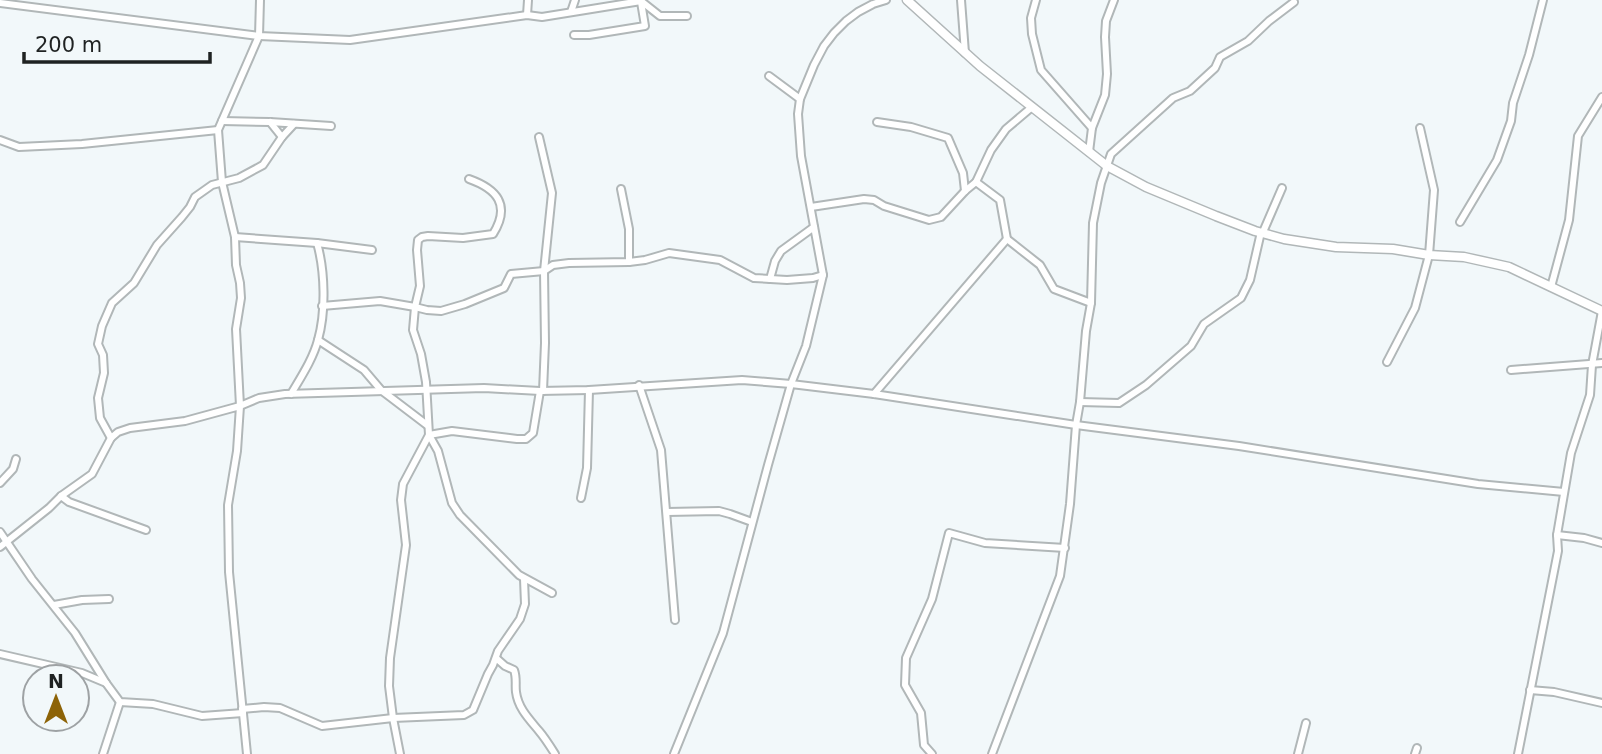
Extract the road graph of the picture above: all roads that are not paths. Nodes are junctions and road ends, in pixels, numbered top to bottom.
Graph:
1 (260, 0) edge
2 (528, 0) edge
3 (575, 0) edge
4 (641, 0) edge
5 (886, 0) edge
6 (907, 0) edge
7 (961, 0) edge
8 (1036, 0) edge
9 (1114, 0) edge
10 (1543, 0) edge
11 (1294, 2) dead end
12 (0, 3) edge
13 (570, 12) junction
14 (527, 15) junction
15 (687, 16) dead end
16 (574, 35) dead end
17 (259, 36) junction
18 (965, 52) junction
19 (769, 76) dead end
20 (1602, 97) edge
21 (800, 99) junction
22 (1032, 107) junction
23 (222, 121) junction
24 (270, 122) junction
25 (877, 122) dead end
26 (294, 124) junction
27 (331, 126) dead end
28 (1092, 128) junction
29 (1420, 128) dead end
30 (218, 130) junction
31 (282, 137) junction
32 (539, 137) dead end
33 (0, 139) edge
34 (1089, 152) junction
35 (1107, 166) junction
36 (469, 178) dead end
37 (976, 182) junction
38 (222, 183) junction
39 (1282, 188) dead end
40 (621, 189) dead end
41 (965, 191) junction
42 (811, 207) junction
43 (1460, 222) dead end
44 (814, 227) junction
45 (1261, 232) junction
46 (235, 237) junction
47 (1007, 239) junction
48 (317, 243) junction
49 (372, 250) dead end
50 (1429, 255) junction
51 (629, 262) junction
52 (544, 271) junction
53 (823, 275) junction
54 (770, 279) junction
55 (1551, 287) junction
56 (1091, 303) junction
57 (322, 306) junction
58 (415, 306) junction
59 (1602, 311) edge
60 (318, 340) junction
61 (1387, 362) dead end
62 (1602, 363) edge
63 (1592, 365) junction
64 (1511, 370) dead end
65 (792, 384) junction
66 (639, 385) junction
67 (381, 390) junction
68 (426, 390) junction
69 (589, 390) junction
70 (542, 391) junction
71 (291, 394) junction
72 (874, 394) junction
73 (1080, 402) junction
74 (240, 406) junction
75 (427, 425) junction
76 (1076, 425) junction
77 (429, 435) junction
78 (111, 438) junction
79 (16, 458) dead end
80 (0, 483) edge
81 (1564, 492) junction
82 (61, 496) junction
83 (581, 498) dead end
84 (667, 512) junction
85 (752, 522) junction
86 (146, 530) dead end
87 (0, 532) edge
88 (1557, 535) junction
89 (6, 541) junction
90 (1602, 543) edge
91 (0, 547) edge
92 (1065, 548) junction
93 (524, 579) junction
94 (552, 593) dead end
95 (109, 599) dead end
96 (54, 605) junction
97 (675, 620) dead end
98 (0, 654) edge
99 (496, 658) junction
100 (106, 683) junction
101 (1530, 690) junction
102 (120, 702) junction
103 (1602, 703) edge
104 (242, 711) junction
105 (393, 718) junction
106 (1306, 723) dead end
107 (103, 754) edge
108 (247, 754) edge
109 (400, 754) edge
110 (555, 754) edge
111 (674, 754) edge
112 (932, 754) edge
113 (992, 754) edge
114 (1298, 754) edge
115 (1518, 754) edge

1 - 17 street
2 - 14 street
3 - 13 street
4 - 13 street
4 - 15 street
4 - 16 street
5 - 21 street
6 - 18 street
7 - 18 street
8 - 28 street
9 - 28 street
10 - 43 street
11 - 35 street
12 - 17 street
13 - 14 street
14 - 17 street
17 - 23 street
18 - 22 street
19 - 21 street
20 - 55 street
21 - 42 street
22 - 34 street
22 - 37 street
23 - 24 street
23 - 30 street
24 - 26 street
24 - 31 street
25 - 41 street
26 - 27 street
26 - 31 street
28 - 34 street
29 - 50 street
30 - 33 street
30 - 38 street
31 - 38 street
32 - 52 street
34 - 35 street
35 - 45 street
35 - 56 street
36 - 58 street
37 - 41 street
37 - 47 street
38 - 46 street
38 - 78 street
39 - 45 street
40 - 51 street
41 - 42 street
42 - 44 street
44 - 53 street
44 - 54 street
45 - 50 street
45 - 73 street
46 - 48 street
46 - 74 street
47 - 56 street
47 - 72 street
48 - 49 street
48 - 57 street
50 - 55 street
50 - 61 street
51 - 52 street
51 - 54 street
52 - 58 street
52 - 70 street
53 - 54 street
53 - 65 street
55 - 59 street
56 - 73 street
57 - 58 street
57 - 60 street
58 - 68 street
59 - 63 street
60 - 67 street
60 - 71 street
62 - 63 street
63 - 64 street
63 - 81 street
65 - 66 street
65 - 72 street
65 - 85 street
66 - 69 street
66 - 84 street
67 - 68 street
67 - 71 street
67 - 75 street
68 - 70 street
68 - 75 street
69 - 70 street
69 - 83 street
70 - 77 street
71 - 74 street
72 - 76 street
73 - 76 street
74 - 78 street
74 - 104 street
75 - 77 street
76 - 81 street
76 - 92 street
77 - 93 street
77 - 105 street
78 - 82 street
79 - 80 street
81 - 88 street
82 - 86 street
82 - 89 street
84 - 85 street
84 - 97 street
85 - 111 street
87 - 89 street
88 - 90 street
88 - 101 street
89 - 91 street
89 - 96 street
92 - 112 street
92 - 113 street
93 - 94 street
93 - 99 street
95 - 96 street
96 - 100 street
98 - 100 street
99 - 105 street
99 - 110 street
100 - 102 street
101 - 103 street
101 - 115 street
102 - 104 street
102 - 107 street
104 - 105 street
104 - 108 street
105 - 109 street
106 - 114 street

